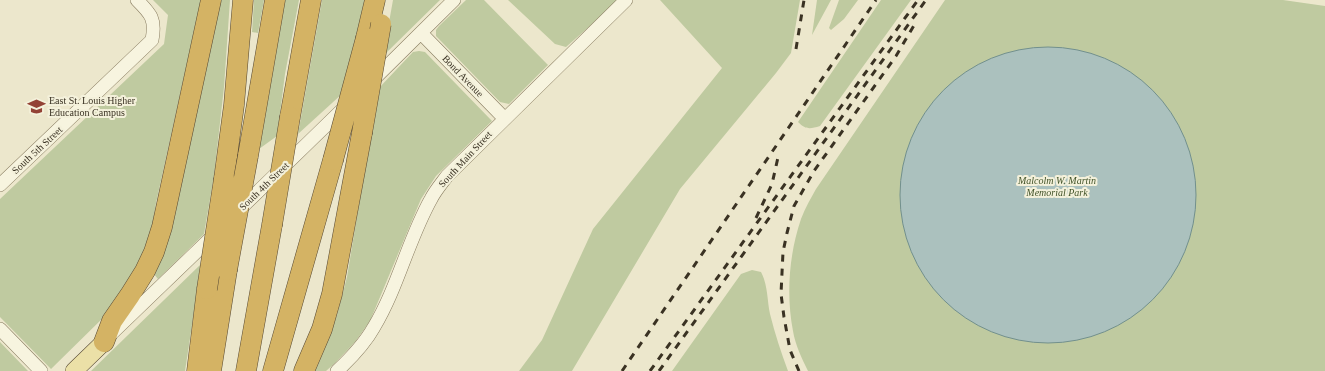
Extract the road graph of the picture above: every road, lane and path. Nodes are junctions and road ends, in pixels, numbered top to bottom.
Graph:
1 (137, 0) edge
2 (211, 0) edge
3 (243, 0) edge
4 (275, 0) edge
5 (311, 0) edge
6 (375, 0) edge
7 (381, 0) edge
8 (454, 0) edge
9 (626, 0) edge
10 (421, 33) junction
11 (504, 118) junction
12 (0, 185) edge
13 (0, 329) edge
14 (104, 342) junction
15 (274, 368) edge
16 (41, 371) edge
17 (74, 371) edge
18 (197, 371) edge
19 (211, 371) edge
20 (246, 371) edge
21 (304, 371) edge
22 (337, 371) edge

1 - 12 street, South 5th Street
2 - 14 highway
3 - 18 highway, bridge
4 - 19 highway, bridge
5 - 20 highway, bridge
6 - 15 highway, bridge
7 - 21 highway, bridge
8 - 10 street, South 4th Street
9 - 11 street, South Main Street
10 - 11 street, Bond Avenue
10 - 14 street, South 4th Street
11 - 22 street, South Main Street
13 - 16 street
14 - 17 main road, South 4th Street

